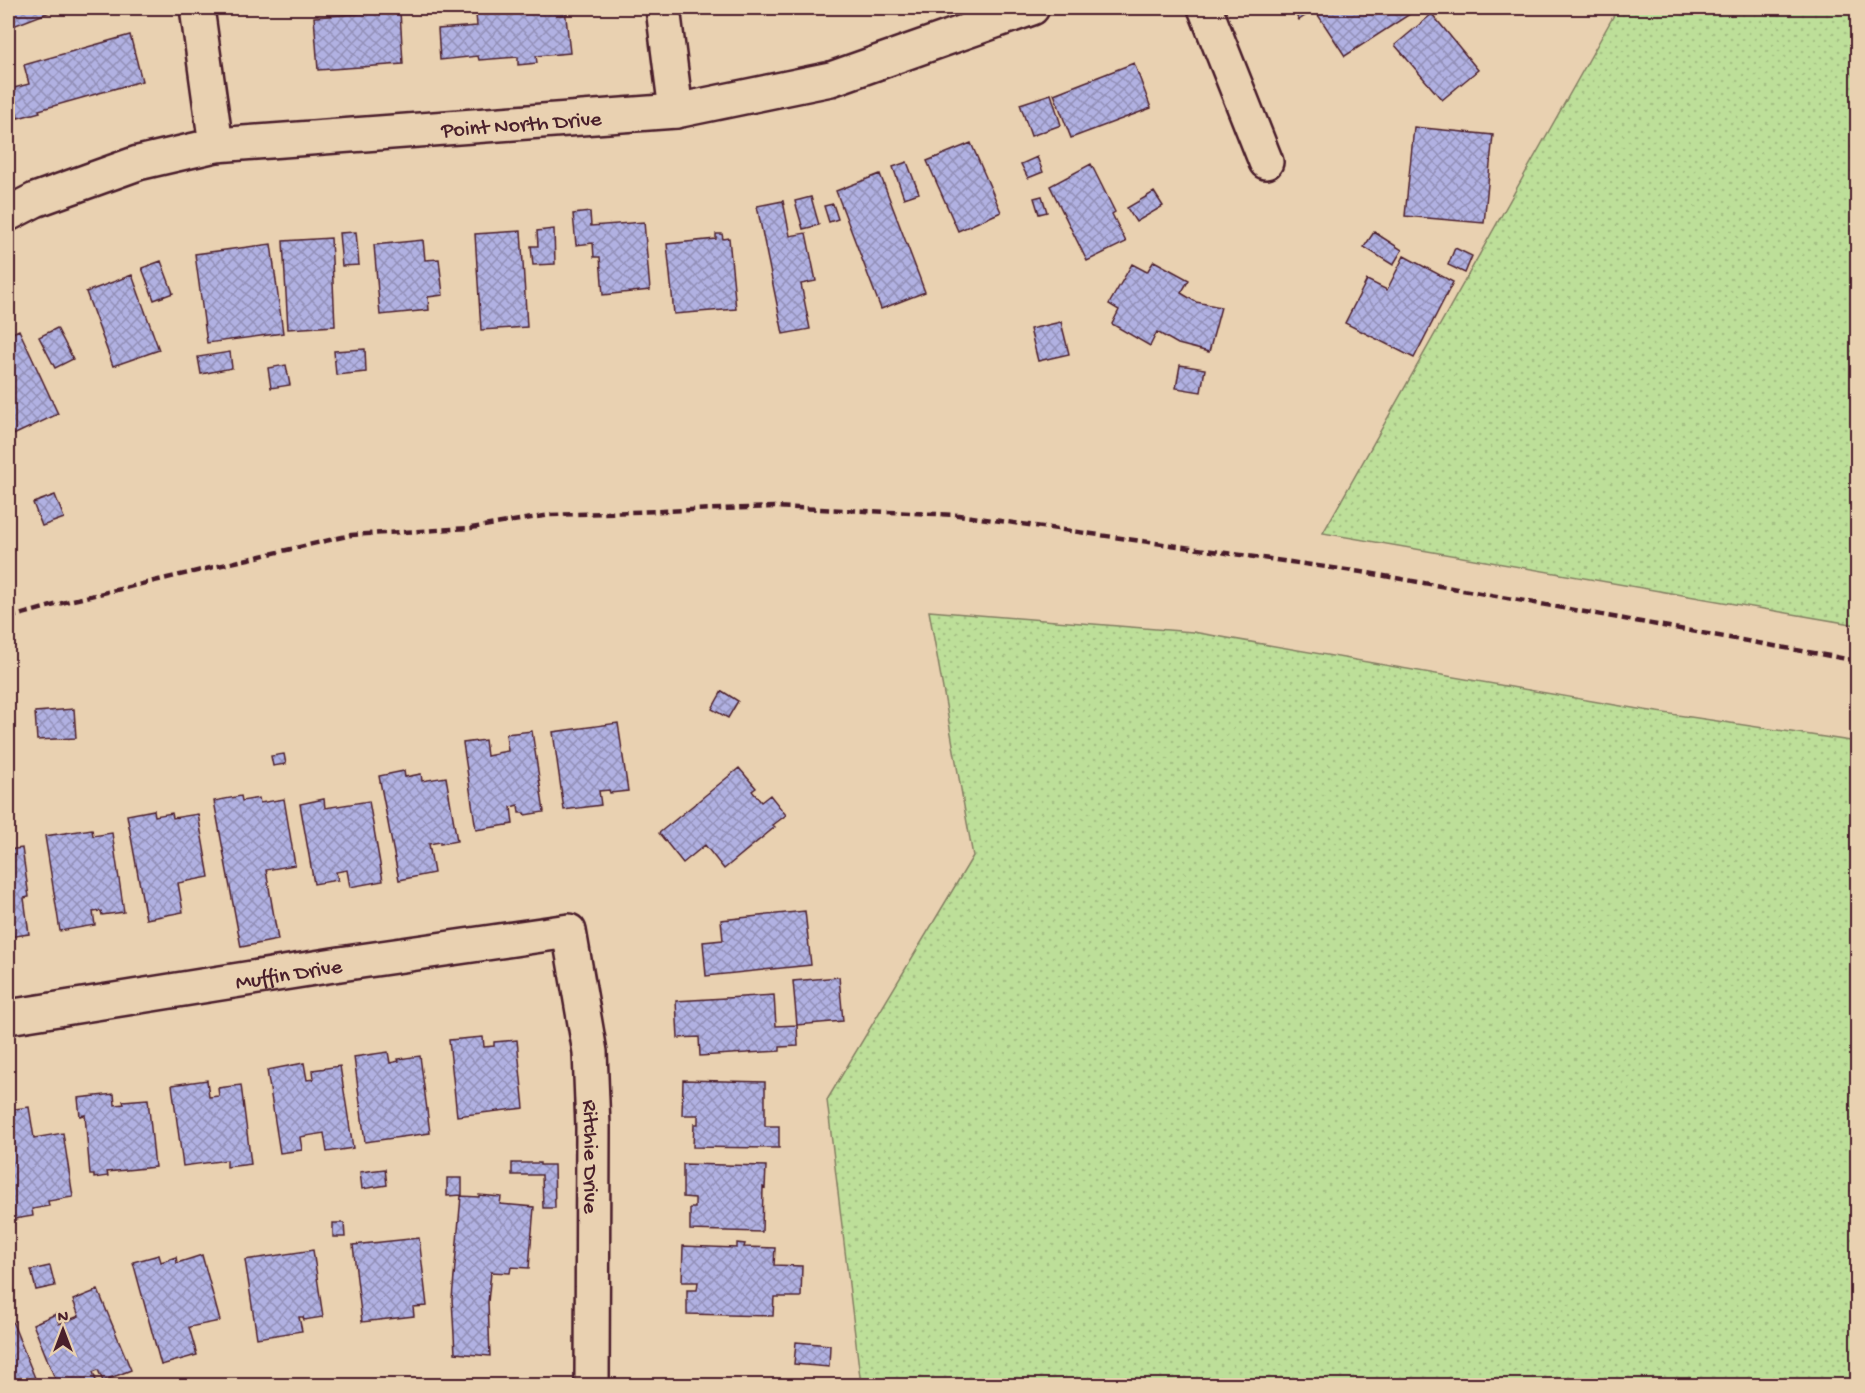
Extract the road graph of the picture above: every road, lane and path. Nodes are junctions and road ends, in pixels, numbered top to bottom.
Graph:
1 (197, 8) edge
2 (663, 8) edge
3 (1032, 8) edge
4 (1205, 8) edge
5 (676, 111) junction
6 (216, 145) junction
7 (1266, 162) dead end
8 (8, 214) edge
9 (569, 931) joint
10 (8, 1017) edge
11 (592, 1386) edge

1 - 6 street
2 - 5 street
3 - 5 street, Point North Drive
4 - 7 street
5 - 6 street, Point North Drive
6 - 8 street, Point North Drive
9 - 10 street, Muffin Drive
9 - 11 street, Ritchie Drive

